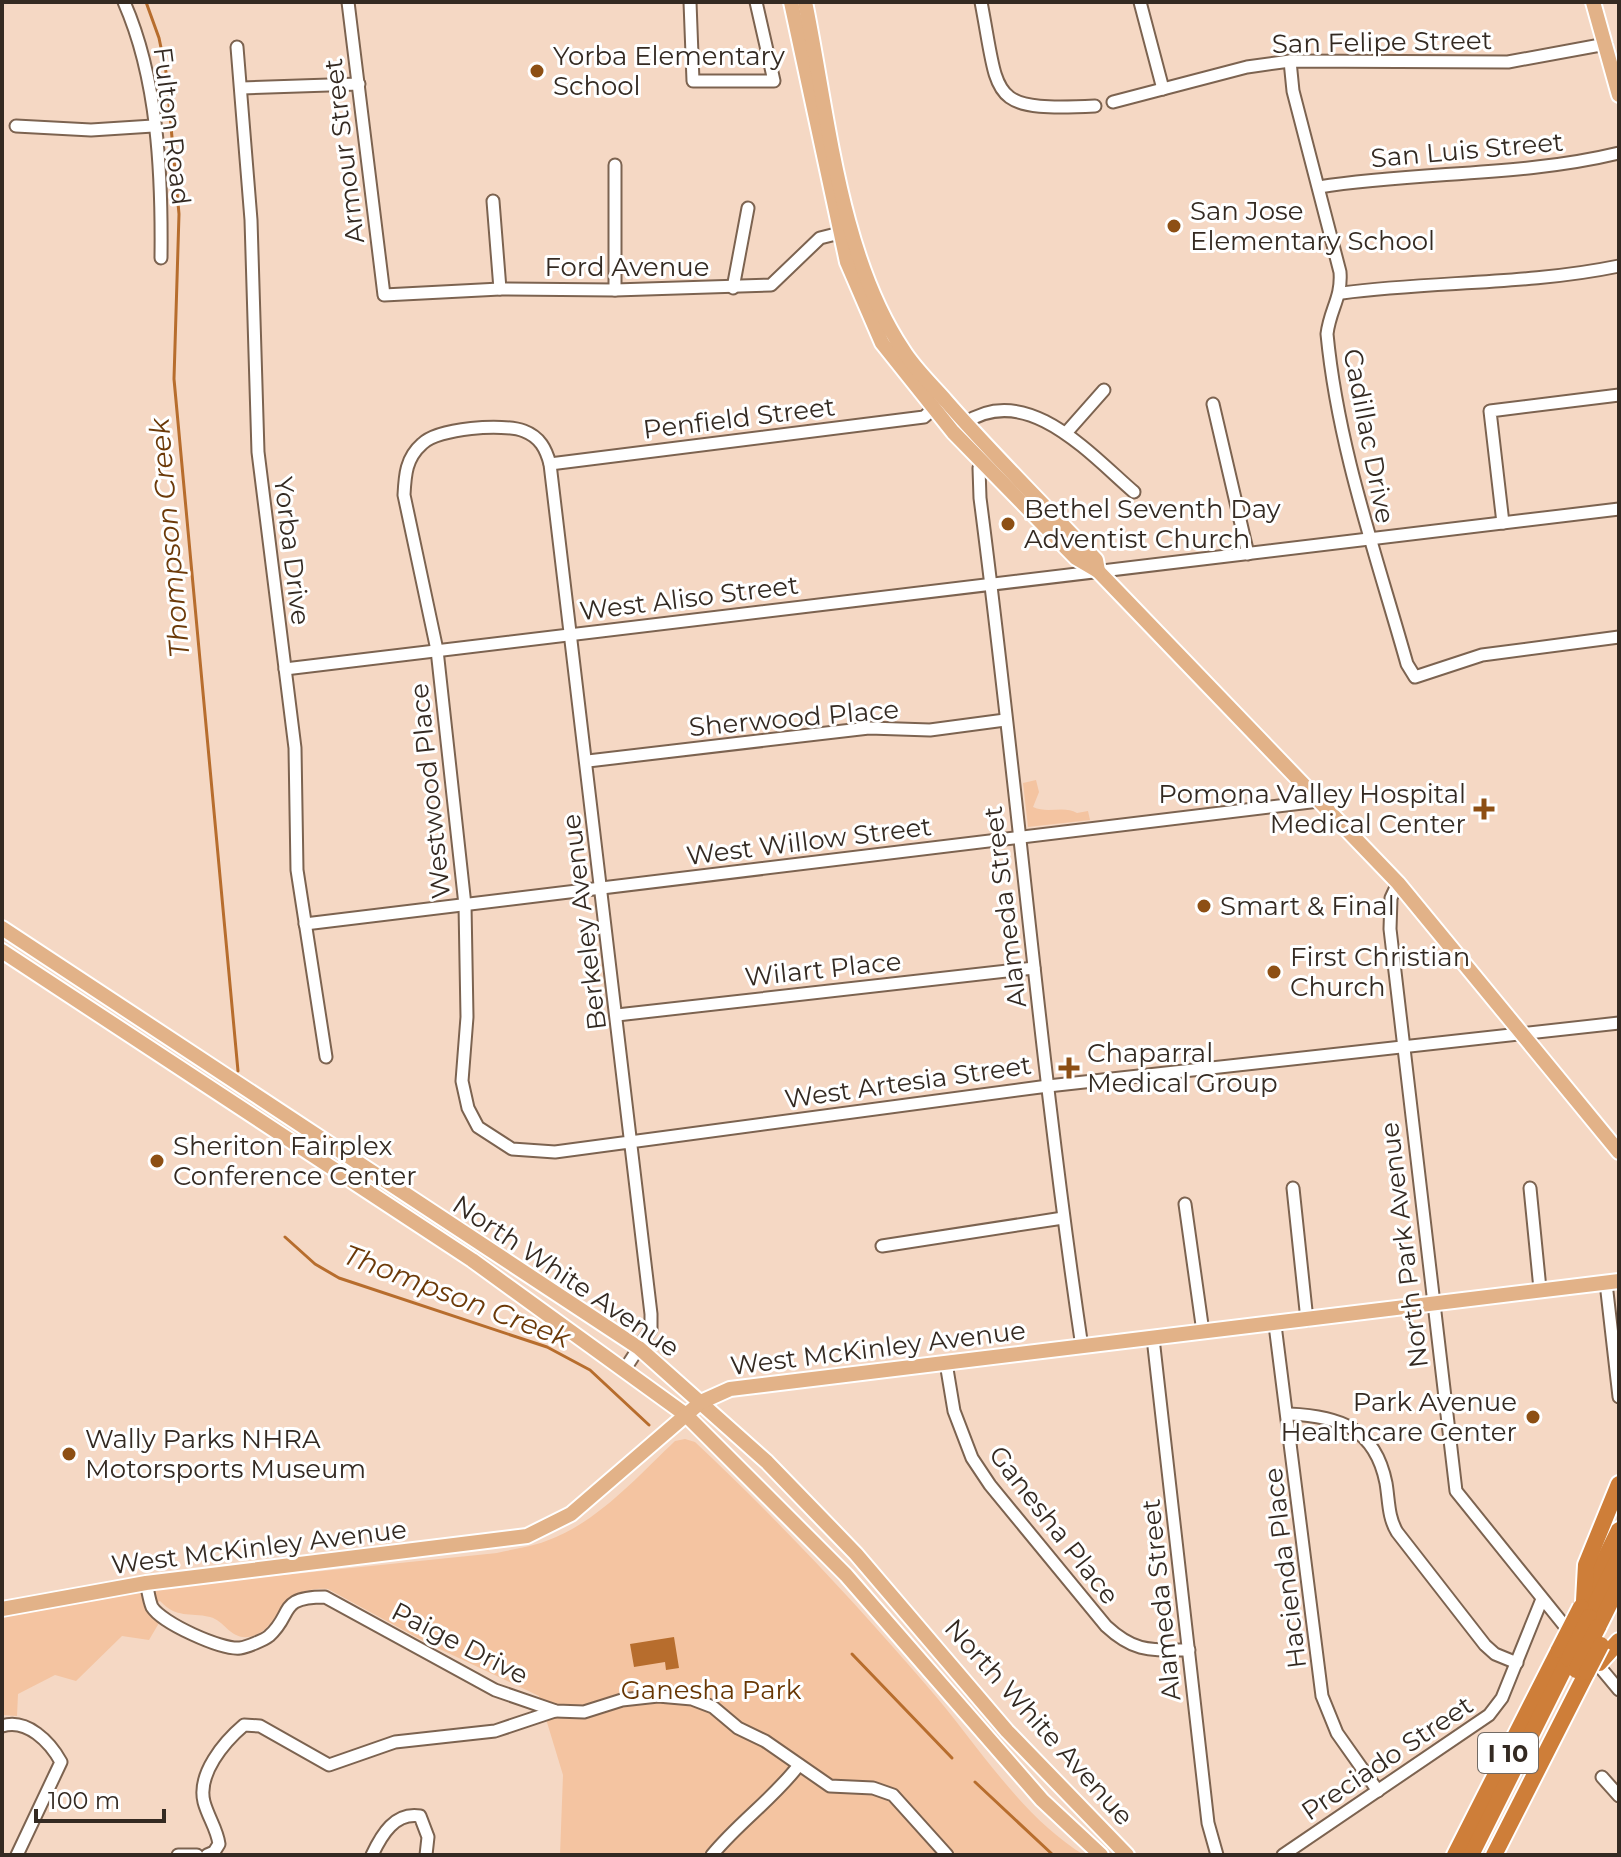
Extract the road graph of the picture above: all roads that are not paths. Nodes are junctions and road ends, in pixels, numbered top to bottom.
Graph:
1 (124, 2) edge
2 (348, 2) edge
3 (690, 2) edge
4 (756, 2) edge
5 (791, 2) edge
6 (805, 2) edge
7 (981, 2) edge
8 (1140, 2) edge
9 (1593, 2) edge
10 (1606, 44) junction
11 (237, 47) dead end
12 (1290, 61) junction
13 (359, 84) junction
14 (242, 88) junction
15 (1163, 89) junction
16 (1619, 95) edge
17 (1113, 102) dead end
18 (1095, 106) dead end
19 (16, 126) dead end
20 (153, 126) junction
21 (1619, 153) edge
22 (615, 165) dead end
23 (1319, 187) junction
24 (493, 201) dead end
25 (748, 208) dead end
26 (845, 232) junction
27 (161, 258) dead end
28 (1619, 266) edge
29 (733, 288) junction
30 (500, 289) junction
31 (615, 290) junction
32 (1342, 293) junction
33 (384, 295) joint
34 (911, 383) junction
35 (1104, 390) dead end
36 (1619, 395) edge
37 (1213, 404) dead end
38 (932, 410) junction
39 (965, 423) junction
40 (1066, 433) junction
41 (982, 463) junction
42 (550, 464) junction
43 (1134, 492) dead end
44 (1619, 509) edge
45 (1503, 523) junction
46 (1367, 538) junction
47 (1248, 554) junction
48 (1098, 571) junction
49 (991, 584) junction
50 (571, 634) junction
51 (1619, 637) edge
52 (437, 650) junction
53 (285, 669) junction
54 (1005, 720) junction
55 (588, 761) junction
56 (1319, 801) junction
57 (1019, 838) junction
58 (1398, 883) junction
59 (602, 887) junction
60 (465, 905) junction
61 (305, 924) junction
62 (2, 928) edge
63 (2, 951) edge
64 (1034, 968) junction
65 (617, 1015) junction
66 (1619, 1023) edge
67 (1524, 1035) junction
68 (1403, 1049) junction
69 (326, 1057) dead end
70 (1048, 1086) junction
71 (633, 1142) junction
72 (1619, 1152) edge
73 (1293, 1188) dead end
74 (1530, 1188) dead end
75 (1185, 1204) dead end
76 (1063, 1218) junction
77 (882, 1246) dead end
78 (1612, 1282) edge
79 (1540, 1289) junction
80 (1433, 1303) junction
81 (1307, 1320) junction
82 (1275, 1325) junction
83 (1203, 1332) junction
84 (1153, 1338) junction
85 (1082, 1347) junction
86 (639, 1348) junction
87 (946, 1363) junction
88 (625, 1369) junction
89 (1619, 1397) edge
90 (701, 1402) junction
91 (1289, 1414) junction
92 (686, 1415) junction
93 (1619, 1484) edge
94 (1619, 1530) edge
95 (1619, 1557) edge
96 (146, 1583) junction
97 (1619, 1585) edge
98 (1542, 1599) junction
99 (2, 1609) edge
100 (1619, 1609) edge
101 (1599, 1625) edge
102 (1189, 1650) junction
103 (1517, 1663) junction
104 (1575, 1666) junction
105 (1619, 1690) edge
106 (556, 1711) junction
107 (2, 1726) edge
108 (799, 1765) junction
109 (1602, 1777) dead end
110 (1378, 1791) junction
111 (1619, 1796) edge
112 (945, 1854) edge
113 (17, 1855) edge
114 (178, 1855) edge
115 (197, 1855) edge
116 (207, 1855) edge
117 (372, 1855) edge
118 (426, 1855) edge
119 (712, 1855) edge
120 (1101, 1855) edge
121 (1127, 1855) edge
122 (1217, 1855) edge
123 (1283, 1855) edge
124 (1455, 1855) edge
125 (1471, 1855) edge
126 (1483, 1855) edge
127 (1494, 1855) edge

1 - 20 street, Fulton Road
2 - 13 street, Armour Street
3 - 4 street
5 - 26 main road
6 - 26 main road
7 - 18 street
8 - 15 street
9 - 10 main road
10 - 12 street, San Felipe Street
10 - 16 main road
11 - 14 street, Yorba Drive
12 - 15 street, San Felipe Street
12 - 23 street
13 - 14 street
13 - 33 street, Armour Street
14 - 53 street, Yorba Drive
15 - 17 street, San Felipe Street
19 - 20 street
20 - 27 street, Fulton Road
21 - 23 street, San Luis Street
22 - 31 street
23 - 32 street
24 - 30 street
25 - 29 street
26 - 29 street, Ford Avenue
26 - 34 main road
26 - 39 main road
28 - 32 street
29 - 31 street, Ford Avenue
30 - 31 street, Ford Avenue
30 - 33 street, Ford Avenue
32 - 46 street, Cadillac Drive
34 - 38 main road
34 - 39 main road
35 - 40 street
36 - 45 street
37 - 47 street
38 - 41 main road
38 - 42 street, Penfield Street
39 - 40 street
39 - 48 main road
40 - 43 street
41 - 48 main road
41 - 49 street, Alameda Street
42 - 50 street, Berkeley Avenue
42 - 52 street, Westwood Place
44 - 45 street, West Aliso Street
45 - 46 street, West Aliso Street
46 - 47 street, West Aliso Street
46 - 51 street, Cadillac Drive
47 - 48 street, West Aliso Street
48 - 49 street, West Aliso Street
48 - 56 main road
49 - 50 street, West Aliso Street
49 - 54 street, Alameda Street
50 - 52 street, West Aliso Street
50 - 55 street, Berkeley Avenue
52 - 53 street, West Aliso Street
52 - 60 street, Westwood Place
53 - 61 street, Yorba Drive
54 - 55 street, Sherwood Place
54 - 57 street, Alameda Street
55 - 59 street, Berkeley Avenue
56 - 57 street, West Willow Street
56 - 58 main road
57 - 59 street, West Willow Street
57 - 64 street, Alameda Street
58 - 67 main road
58 - 68 street, North Park Avenue
59 - 60 street, West Willow Street
59 - 65 street, Berkeley Avenue
60 - 61 street, West Willow Street
60 - 71 street, Westwood Place
61 - 69 street, Yorba Drive
62 - 86 main road, North White Avenue
63 - 88 main road, North White Avenue
64 - 65 street, Wilart Place
64 - 70 street, Alameda Street
65 - 71 street, Berkeley Avenue
66 - 67 street, West Artesia Street
67 - 68 street, West Artesia Street
67 - 72 main road
68 - 70 street, West Artesia Street
68 - 80 street, North Park Avenue
70 - 71 street, West Artesia Street
70 - 76 street, Alameda Street
71 - 86 street, Berkeley Avenue
73 - 81 street
74 - 79 street
75 - 83 street
76 - 77 street
76 - 85 street, Alameda Street
78 - 79 main road, West McKinley Avenue
78 - 89 street
79 - 80 main road, West McKinley Avenue
80 - 81 main road, West McKinley Avenue
80 - 98 street, North Park Avenue
81 - 82 main road, West McKinley Avenue
82 - 83 main road, West McKinley Avenue
82 - 91 street, Hacienda Place
83 - 84 main road, West McKinley Avenue
84 - 85 main road, West McKinley Avenue
84 - 102 street, Alameda Street
85 - 87 main road, West McKinley Avenue
86 - 88 street, Berkeley Avenue
86 - 90 main road, North White Avenue
87 - 90 main road, West McKinley Avenue
87 - 102 street, Ganesha Place
88 - 92 main road, North White Avenue
90 - 92 main road, West McKinley Avenue
90 - 121 main road, North White Avenue
91 - 103 street
91 - 110 street, Hacienda Place
92 - 96 main road, West McKinley Avenue
92 - 120 main road, North White Avenue
93 - 101 highway
94 - 101 highway, I 10
95 - 101 highway
96 - 99 main road, West McKinley Avenue
96 - 106 street, Paige Drive
97 - 101 highway
98 - 103 street, Preciado Street
98 - 105 street, North Park Avenue
100 - 101 highway, I 10
101 - 104 highway, I 10, bridge
101 - 104 highway
101 - 104 highway, bridge
102 - 122 street, Alameda Street
103 - 110 street, Preciado Street
104 - 124 highway, I 10
104 - 125 highway
104 - 126 highway
104 - 127 highway, I 10
106 - 108 street, Paige Drive
106 - 116 street
107 - 113 street
108 - 112 street, Paige Drive
108 - 119 street
109 - 111 street
110 - 123 street, Preciado Street
114 - 115 street
117 - 118 street

